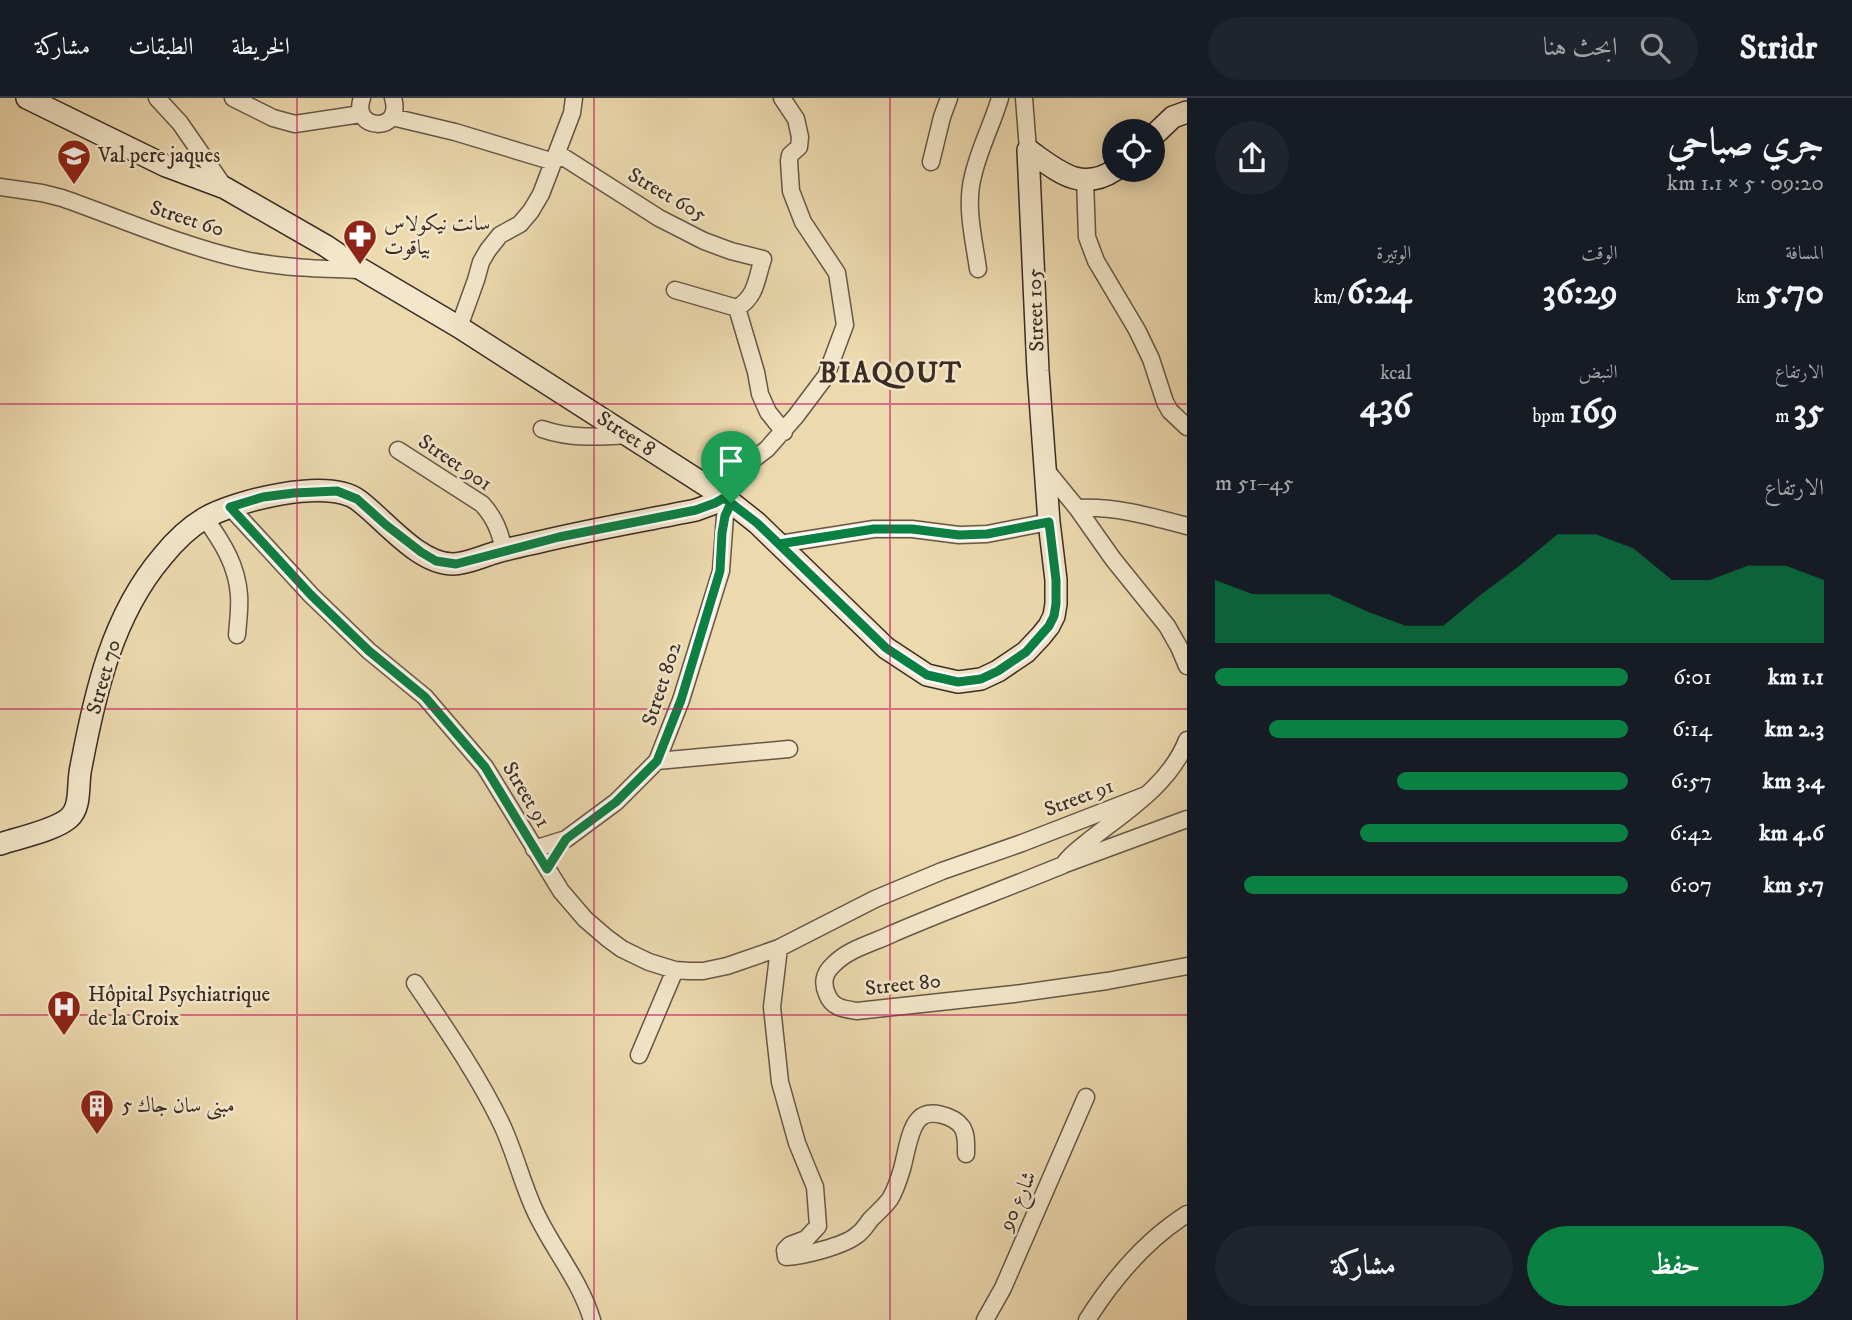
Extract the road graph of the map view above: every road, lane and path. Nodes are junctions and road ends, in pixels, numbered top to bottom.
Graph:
1 (27, 98) edge
2 (157, 98) edge
3 (233, 98) edge
4 (393, 98) edge
5 (574, 98) edge
6 (782, 98) edge
7 (948, 98) edge
8 (1000, 98) edge
9 (1024, 98) edge
10 (360, 103) edge
11 (1187, 112) edge
12 (393, 117) junction
13 (1187, 122) edge
14 (1165, 124) edge
15 (1165, 128) edge
16 (1028, 150) junction
17 (555, 157) junction
18 (931, 162) dead end
19 (1102, 177) edge
20 (1085, 180) junction
21 (0, 187) edge
22 (225, 188) junction
23 (978, 269) dead end
24 (365, 270) junction
25 (675, 289) dead end
26 (737, 308) junction
27 (459, 327) junction
28 (1187, 427) edge
29 (542, 429) dead end
30 (784, 432) junction
31 (628, 435) junction
32 (398, 450) dead end
33 (1046, 470) junction
34 (723, 497) junction
35 (230, 507) junction
36 (1077, 508) junction
37 (205, 518) junction
38 (1049, 522) junction
39 (1187, 527) edge
40 (779, 544) junction
41 (504, 550) junction
42 (237, 635) dead end
43 (1187, 666) edge
44 (1187, 740) edge
45 (789, 749) dead end
46 (657, 761) junction
47 (1146, 795) junction
48 (1187, 819) edge
49 (566, 839) junction
50 (0, 844) edge
51 (534, 849) junction
52 (1063, 865) junction
53 (547, 869) junction
54 (779, 948) junction
55 (1187, 966) edge
56 (675, 970) junction
57 (415, 983) dead end
58 (639, 1055) dead end
59 (1086, 1097) dead end
60 (966, 1154) dead end
61 (1187, 1214) edge
62 (592, 1320) edge
63 (985, 1320) edge
64 (1087, 1320) edge

1 - 22 street, Street 8
2 - 22 street
3 - 10 street
4 - 12 street
5 - 17 street
6 - 30 street
7 - 18 street
8 - 23 street
9 - 16 street
10 - 12 street, Street 605
11 - 14 street
12 - 17 street, Street 605
13 - 15 street
16 - 20 street
16 - 33 street, Street 105
17 - 26 street, Street 605
17 - 27 street
19 - 20 street
20 - 28 street
21 - 24 street, Street 60
22 - 24 street, Street 8
24 - 27 street, Street 8
25 - 26 street
26 - 30 street
27 - 31 street, Street 8
29 - 31 street
30 - 34 street
31 - 34 street, Street 8
32 - 41 street, Street 901
33 - 36 street
33 - 38 street, Street 8
34 - 40 street, Street 8
34 - 41 street, Street 70
34 - 46 street, Street 802
35 - 37 street, Street 70
35 - 41 street, Street 70
35 - 51 street, Street 91
36 - 39 street
36 - 43 street
37 - 42 street
37 - 50 street, Street 70
38 - 40 street
38 - 40 street, Street 8
44 - 47 street
45 - 46 street
46 - 49 street, Street 802
47 - 52 street
47 - 54 street, Street 91
48 - 52 street, Street 80
49 - 51 street, Street 802
49 - 53 street, Street 802
51 - 53 street, Street 91
52 - 55 street, Street 80
53 - 56 street, Street 91
54 - 56 street, Street 91
54 - 60 street
56 - 58 street
57 - 62 street
59 - 63 street, شارع 90
61 - 64 street

